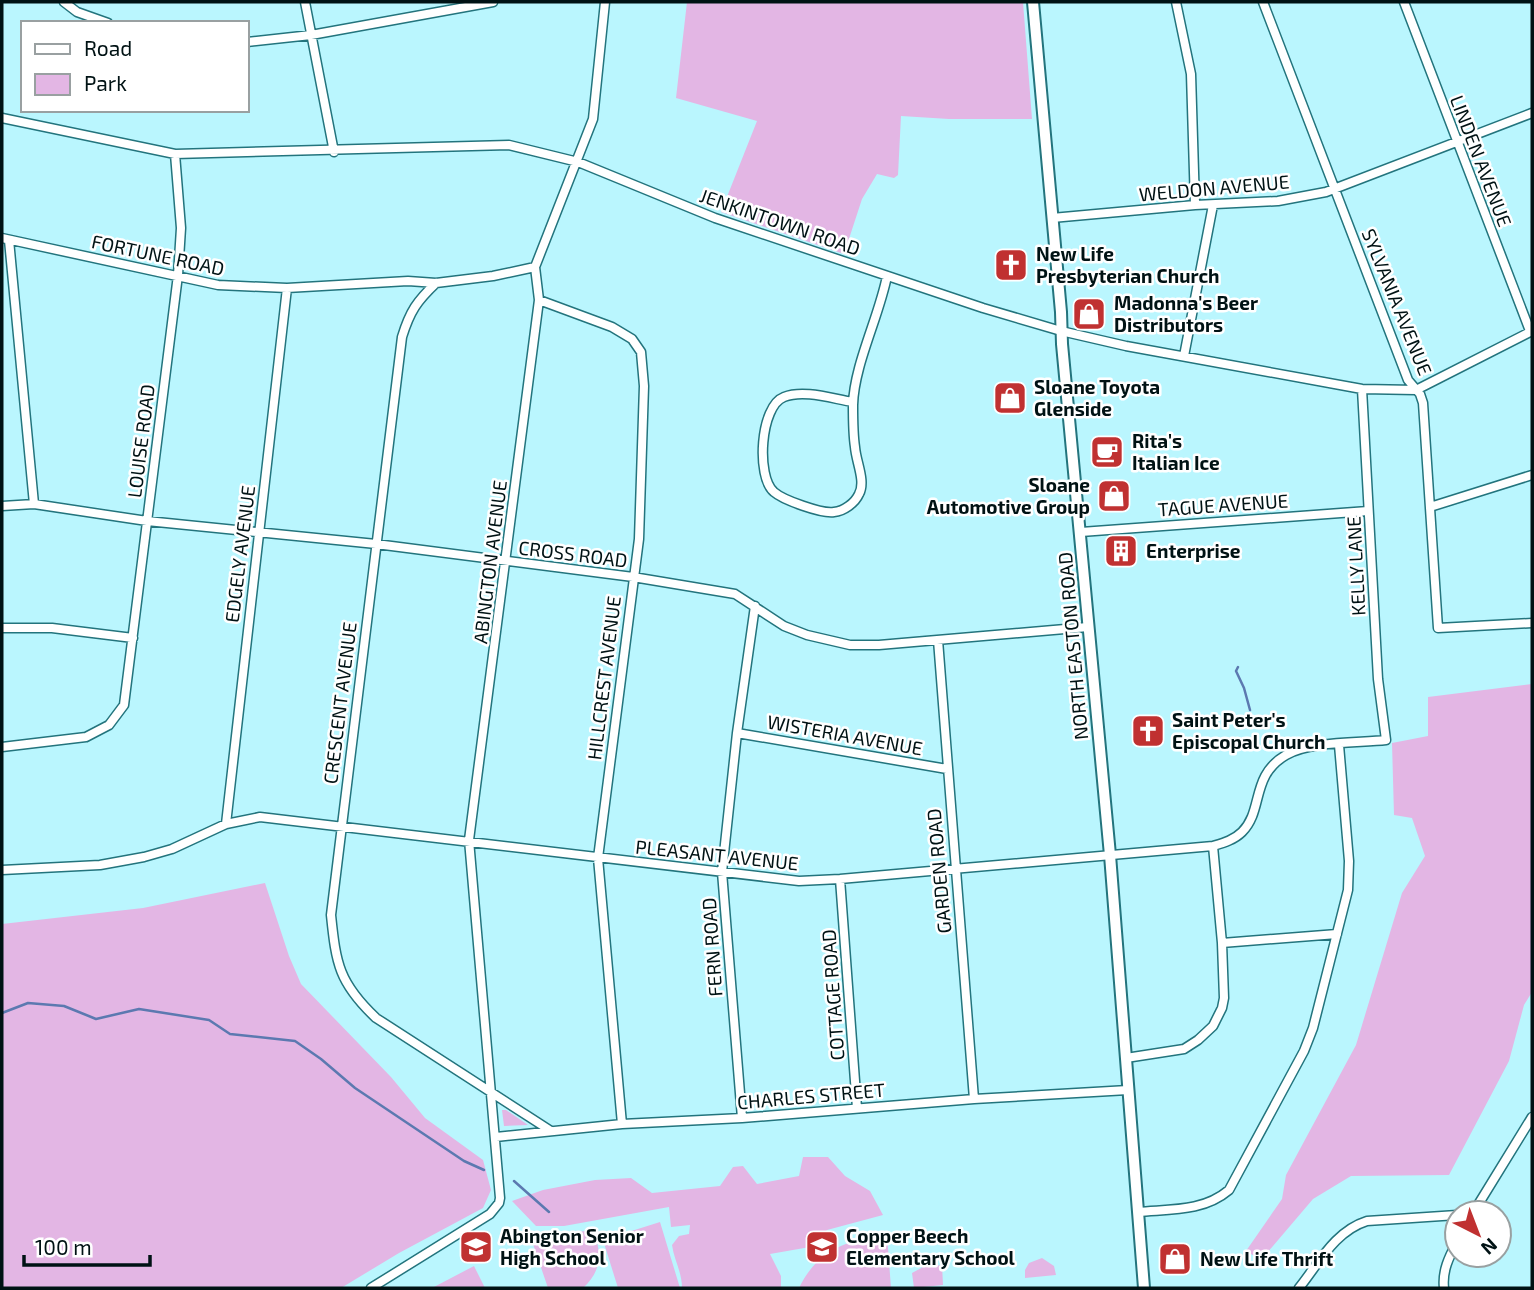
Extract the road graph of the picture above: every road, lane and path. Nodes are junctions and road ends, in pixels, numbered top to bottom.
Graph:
1 (64, 2) edge
2 (305, 2) edge
3 (493, 2) edge
4 (605, 2) edge
5 (1033, 2) edge
6 (1176, 2) edge
7 (1263, 2) edge
8 (1404, 2) edge
9 (102, 21) edge
10 (311, 35) junction
11 (248, 42) edge
12 (1532, 113) edge
13 (2, 118) edge
14 (1457, 142) junction
15 (334, 152) junction
16 (175, 154) junction
17 (578, 162) junction
18 (1335, 190) junction
19 (1195, 205) junction
20 (1213, 205) junction
21 (1052, 218) junction
22 (5, 239) edge
23 (535, 267) junction
24 (178, 275) junction
25 (887, 276) junction
26 (436, 283) junction
27 (287, 288) junction
28 (539, 300) junction
29 (1061, 331) junction
30 (1531, 331) edge
31 (1184, 356) junction
32 (1362, 389) junction
33 (1416, 390) junction
34 (853, 402) junction
35 (1532, 475) edge
36 (34, 504) junction
37 (2, 506) edge
38 (1430, 507) junction
39 (1368, 510) junction
40 (147, 520) junction
41 (259, 531) junction
42 (1081, 532) junction
43 (376, 544) junction
44 (506, 561) junction
45 (633, 578) junction
46 (755, 606) junction
47 (1532, 623) edge
48 (1088, 627) junction
49 (2, 628) edge
50 (133, 638) junction
51 (938, 640) junction
52 (737, 733) junction
53 (1387, 740) joint
54 (1339, 745) junction
55 (2, 747) edge
56 (947, 769) junction
57 (226, 824) junction
58 (341, 826) junction
59 (470, 840) junction
60 (1213, 846) junction
61 (1110, 855) junction
62 (598, 858) junction
63 (954, 869) junction
64 (2, 870) edge
65 (722, 872) junction
66 (840, 879) junction
67 (1337, 934) junction
68 (1222, 943) junction
69 (1126, 1058) junction
70 (1128, 1090) junction
71 (492, 1093) junction
72 (974, 1099) junction
73 (857, 1108) junction
74 (1532, 1117) edge
75 (742, 1118) junction
76 (622, 1124) junction
77 (551, 1131) junction
78 (496, 1137) junction
79 (1482, 1199) edge
80 (1138, 1212) junction
81 (1443, 1216) edge
82 (1445, 1269) edge
83 (371, 1288) edge
84 (1144, 1288) edge
85 (1299, 1288) edge
86 (1444, 1288) edge

1 - 9 street
2 - 10 street
3 - 10 street
4 - 17 street, ABINGTON AVENUE
5 - 21 main road, NORTH EASTON ROAD
6 - 19 street
7 - 18 street, SYLVANIA AVENUE
8 - 14 street, LINDEN AVENUE
10 - 11 street
10 - 15 street
12 - 14 street, WELDON AVENUE
13 - 16 street, JENKINTOWN ROAD
14 - 18 street, WELDON AVENUE
14 - 30 street, LINDEN AVENUE
15 - 16 street, JENKINTOWN ROAD
15 - 17 street, JENKINTOWN ROAD
16 - 24 street, LOUISE ROAD
17 - 23 street, ABINGTON AVENUE
17 - 25 street, JENKINTOWN ROAD
18 - 20 street, WELDON AVENUE
18 - 33 street, SYLVANIA AVENUE
19 - 20 street, WELDON AVENUE
19 - 21 street, WELDON AVENUE
20 - 31 street
21 - 29 main road, NORTH EASTON ROAD
22 - 24 street, FORTUNE ROAD
22 - 36 street
23 - 26 street
23 - 28 street, ABINGTON AVENUE
24 - 27 street, FORTUNE ROAD
24 - 40 street, LOUISE ROAD
25 - 29 street, JENKINTOWN ROAD
25 - 34 street
26 - 27 street, FORTUNE ROAD
26 - 43 street, CRESCENT AVENUE
27 - 41 street, EDGELY AVENUE
28 - 44 street, ABINGTON AVENUE
28 - 45 street, HILLCREST AVENUE
29 - 31 street, JENKINTOWN ROAD
29 - 42 main road, NORTH EASTON ROAD
30 - 33 street, JENKINTOWN ROAD
31 - 32 street, JENKINTOWN ROAD
32 - 33 street, JENKINTOWN ROAD
32 - 39 street, KELLY LANE
33 - 38 street, SYLVANIA AVENUE
34 - 34 street
35 - 38 street
36 - 37 street, CROSS ROAD
36 - 40 street, CROSS ROAD
38 - 47 street, SYLVANIA AVENUE
39 - 42 street, TAGUE AVENUE
39 - 53 street, KELLY LANE
40 - 41 street, CROSS ROAD
40 - 50 street, LOUISE ROAD
41 - 43 street, CROSS ROAD
41 - 57 street, EDGELY AVENUE
42 - 48 main road, NORTH EASTON ROAD
43 - 44 street, CROSS ROAD
43 - 58 street, CRESCENT AVENUE
44 - 45 street, CROSS ROAD
44 - 59 street, ABINGTON AVENUE
45 - 46 street, CROSS ROAD
45 - 62 street, HILLCREST AVENUE
46 - 51 street, CROSS ROAD
46 - 52 street, FERN ROAD
48 - 51 street, CROSS ROAD
48 - 61 main road, NORTH EASTON ROAD
49 - 50 street
50 - 55 street, LOUISE ROAD
51 - 56 street, GARDEN ROAD
52 - 56 street, WISTERIA AVENUE
52 - 65 street, FERN ROAD
53 - 54 street, PLEASANT AVENUE
54 - 60 street, PLEASANT AVENUE
54 - 67 street
56 - 63 street, GARDEN ROAD
57 - 58 street, PLEASANT AVENUE
57 - 64 street, PLEASANT AVENUE
58 - 59 street, PLEASANT AVENUE
58 - 71 street, CRESCENT AVENUE
59 - 62 street, PLEASANT AVENUE
59 - 71 street, ABINGTON AVENUE
60 - 61 street, PLEASANT AVENUE
60 - 68 street
61 - 63 street, PLEASANT AVENUE
61 - 69 main road, NORTH EASTON ROAD
62 - 65 street, PLEASANT AVENUE
62 - 76 street, HILLCREST AVENUE
63 - 66 street, PLEASANT AVENUE
63 - 72 street, GARDEN ROAD
65 - 66 street, PLEASANT AVENUE
65 - 75 street, FERN ROAD
66 - 73 street, COTTAGE ROAD
67 - 68 street
67 - 80 street
68 - 69 street
69 - 70 main road, NORTH EASTON ROAD
70 - 72 street, CHARLES STREET
70 - 80 main road, NORTH EASTON ROAD
71 - 77 street, CRESCENT AVENUE
71 - 78 street, ABINGTON AVENUE
72 - 73 street, CHARLES STREET
73 - 75 street, CHARLES STREET
74 - 79 street
75 - 76 street, CHARLES STREET
76 - 77 street, CHARLES STREET
77 - 78 street, CHARLES STREET
78 - 83 street, ABINGTON AVENUE
80 - 84 main road, NORTH EASTON ROAD
81 - 85 street
82 - 86 street

